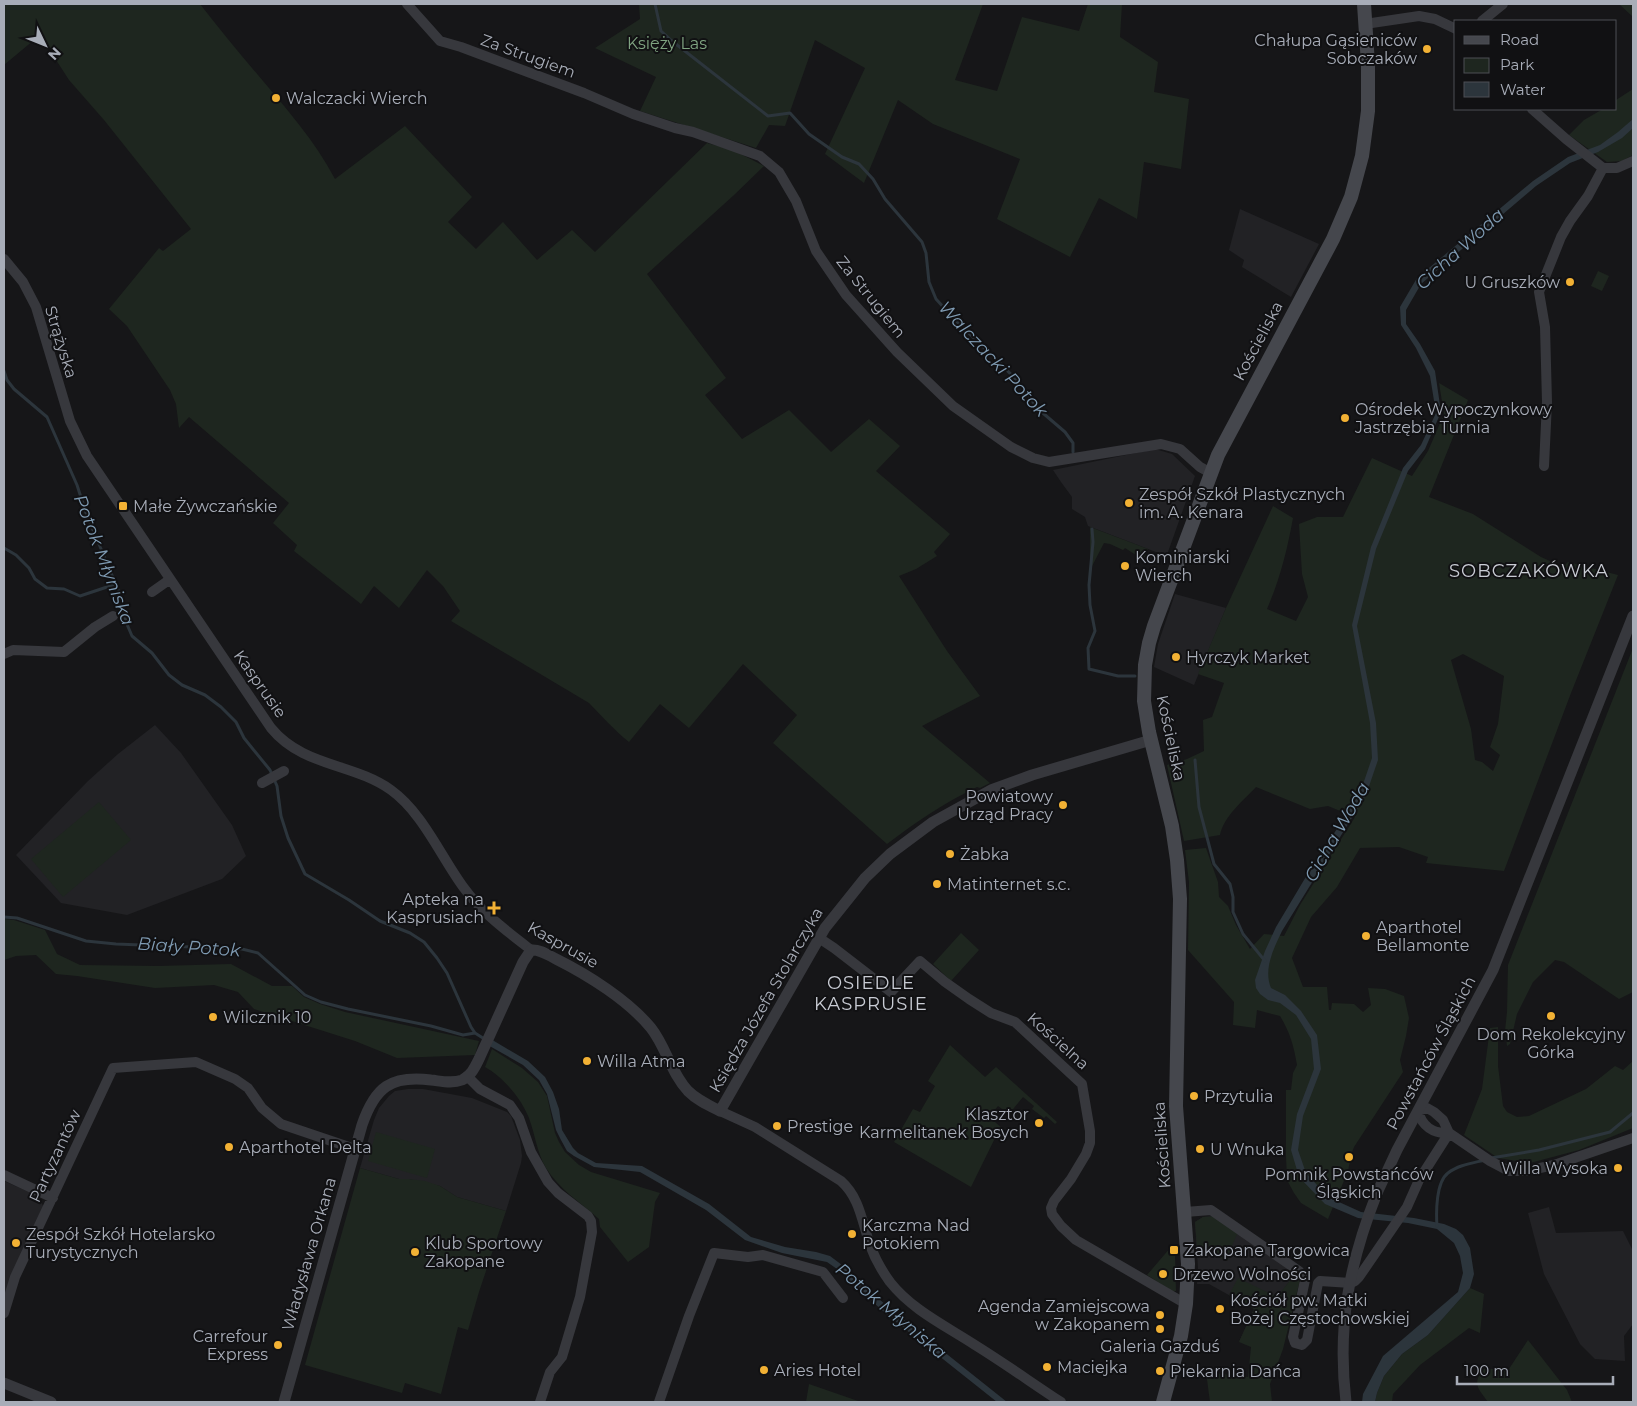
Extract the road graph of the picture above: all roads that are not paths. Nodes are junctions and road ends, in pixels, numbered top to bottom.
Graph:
1 (407, 4) edge
2 (1364, 4) edge
3 (1503, 4) edge
4 (1483, 20) edge
5 (1365, 24) junction
6 (1454, 28) edge
7 (1533, 110) edge
8 (1633, 161) edge
9 (1600, 165) junction
10 (4, 259) edge
11 (78, 441) joint
12 (1544, 466) dead end
13 (1210, 473) junction
14 (169, 580) junction
15 (152, 592) dead end
16 (113, 616) dead end
17 (1633, 616) edge
18 (4, 654) edge
19 (1151, 740) junction
20 (284, 770) dead end
21 (262, 783) dead end
22 (819, 938) junction
23 (531, 950) junction
24 (467, 1076) junction
25 (720, 1111) junction
26 (1418, 1111) junction
27 (1449, 1133) junction
28 (1633, 1138) edge
29 (355, 1149) junction
30 (4, 1175) edge
31 (53, 1198) junction
32 (1185, 1212) junction
33 (843, 1298) dead end
34 (1186, 1304) junction
35 (4, 1313) edge
36 (4, 1383) edge
37 (51, 1402) edge
38 (284, 1402) edge
39 (540, 1402) edge
40 (659, 1402) edge
41 (1061, 1402) edge
42 (1163, 1402) edge
43 (1346, 1402) edge

1 - 13 street, Za Strugiem
2 - 5 main road, Kościeliska
3 - 4 street
5 - 6 street
5 - 13 main road, Kościeliska
7 - 9 street
8 - 9 street
9 - 12 street
10 - 11 street, Strążyska
11 - 14 street, Kasprusie
13 - 19 main road, Kościeliska
14 - 15 street
14 - 23 street, Kasprusie
16 - 18 street
17 - 26 street, Powstańców Śląskich
19 - 22 street, Księdza Józefa Stolarczyka
19 - 32 main road, Kościeliska
20 - 21 street
22 - 25 street, Księdza Józefa Stolarczyka
22 - 34 street, Kościelna
23 - 24 street
23 - 25 street, Kasprusie
24 - 29 street, Władysława Orkana
24 - 39 street
25 - 41 street, Kasprusie
26 - 27 street
26 - 27 street
26 - 43 street, Powstańców Śląskich, bridge
27 - 28 street
27 - 32 street
29 - 31 street, Partyzantów
29 - 38 street, Władysława Orkana
30 - 31 street
31 - 35 street, Partyzantów
32 - 34 main road, Kościeliska
33 - 40 street
34 - 42 main road, Kościeliska
36 - 37 street

